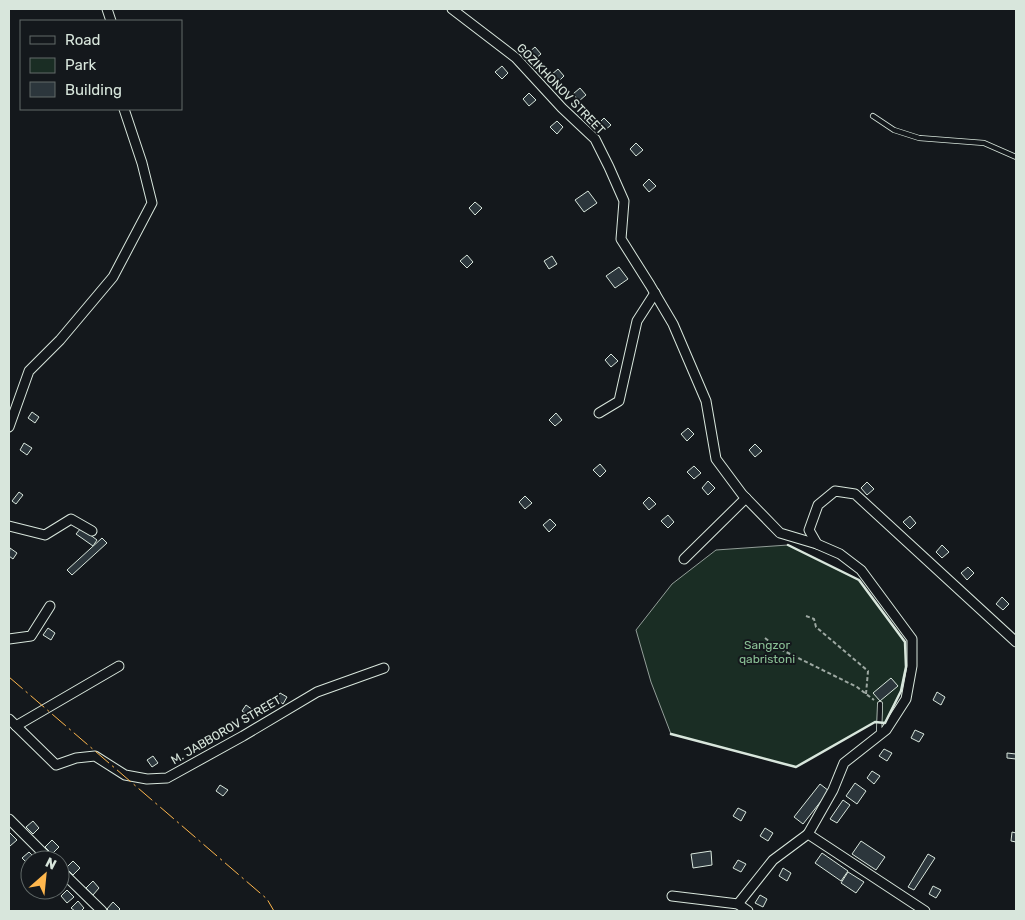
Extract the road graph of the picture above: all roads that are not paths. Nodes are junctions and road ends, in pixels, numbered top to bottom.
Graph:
1 (452, 9) edge
2 (124, 110) edge
3 (873, 116) dead end
4 (1016, 157) edge
5 (654, 293) junction
6 (599, 413) dead end
7 (9, 426) edge
8 (746, 498) junction
9 (9, 526) edge
10 (92, 531) dead end
11 (817, 544) junction
12 (684, 559) dead end
13 (50, 606) dead end
14 (9, 639) edge
15 (1016, 642) edge
16 (119, 666) dead end
17 (384, 668) dead end
18 (880, 704) road end
19 (9, 719) edge
20 (16, 726) junction
21 (879, 736) junction
22 (9, 819) edge
23 (808, 834) junction
24 (40, 850) edge
25 (70, 880) edge
26 (672, 896) dead end
27 (738, 904) junction
28 (102, 911) edge
29 (748, 911) edge
30 (925, 911) edge

1 - 5 street, GOZIKHONOV STREET
2 - 7 street
3 - 4 lane
5 - 6 street
5 - 8 street, GOZIKHONOV STREET
8 - 11 street, GOZIKHONOV STREET
8 - 12 street
9 - 10 street
11 - 15 street
11 - 21 street, GOZIKHONOV STREET
13 - 14 street
16 - 20 street
17 - 20 street, M. JABBOROV STREET
18 - 21 lane
19 - 20 street, M. JABBOROV STREET
21 - 23 street, GOZIKHONOV STREET
22 - 24 street
23 - 27 street
23 - 30 street
25 - 28 street
26 - 27 street
27 - 29 street

